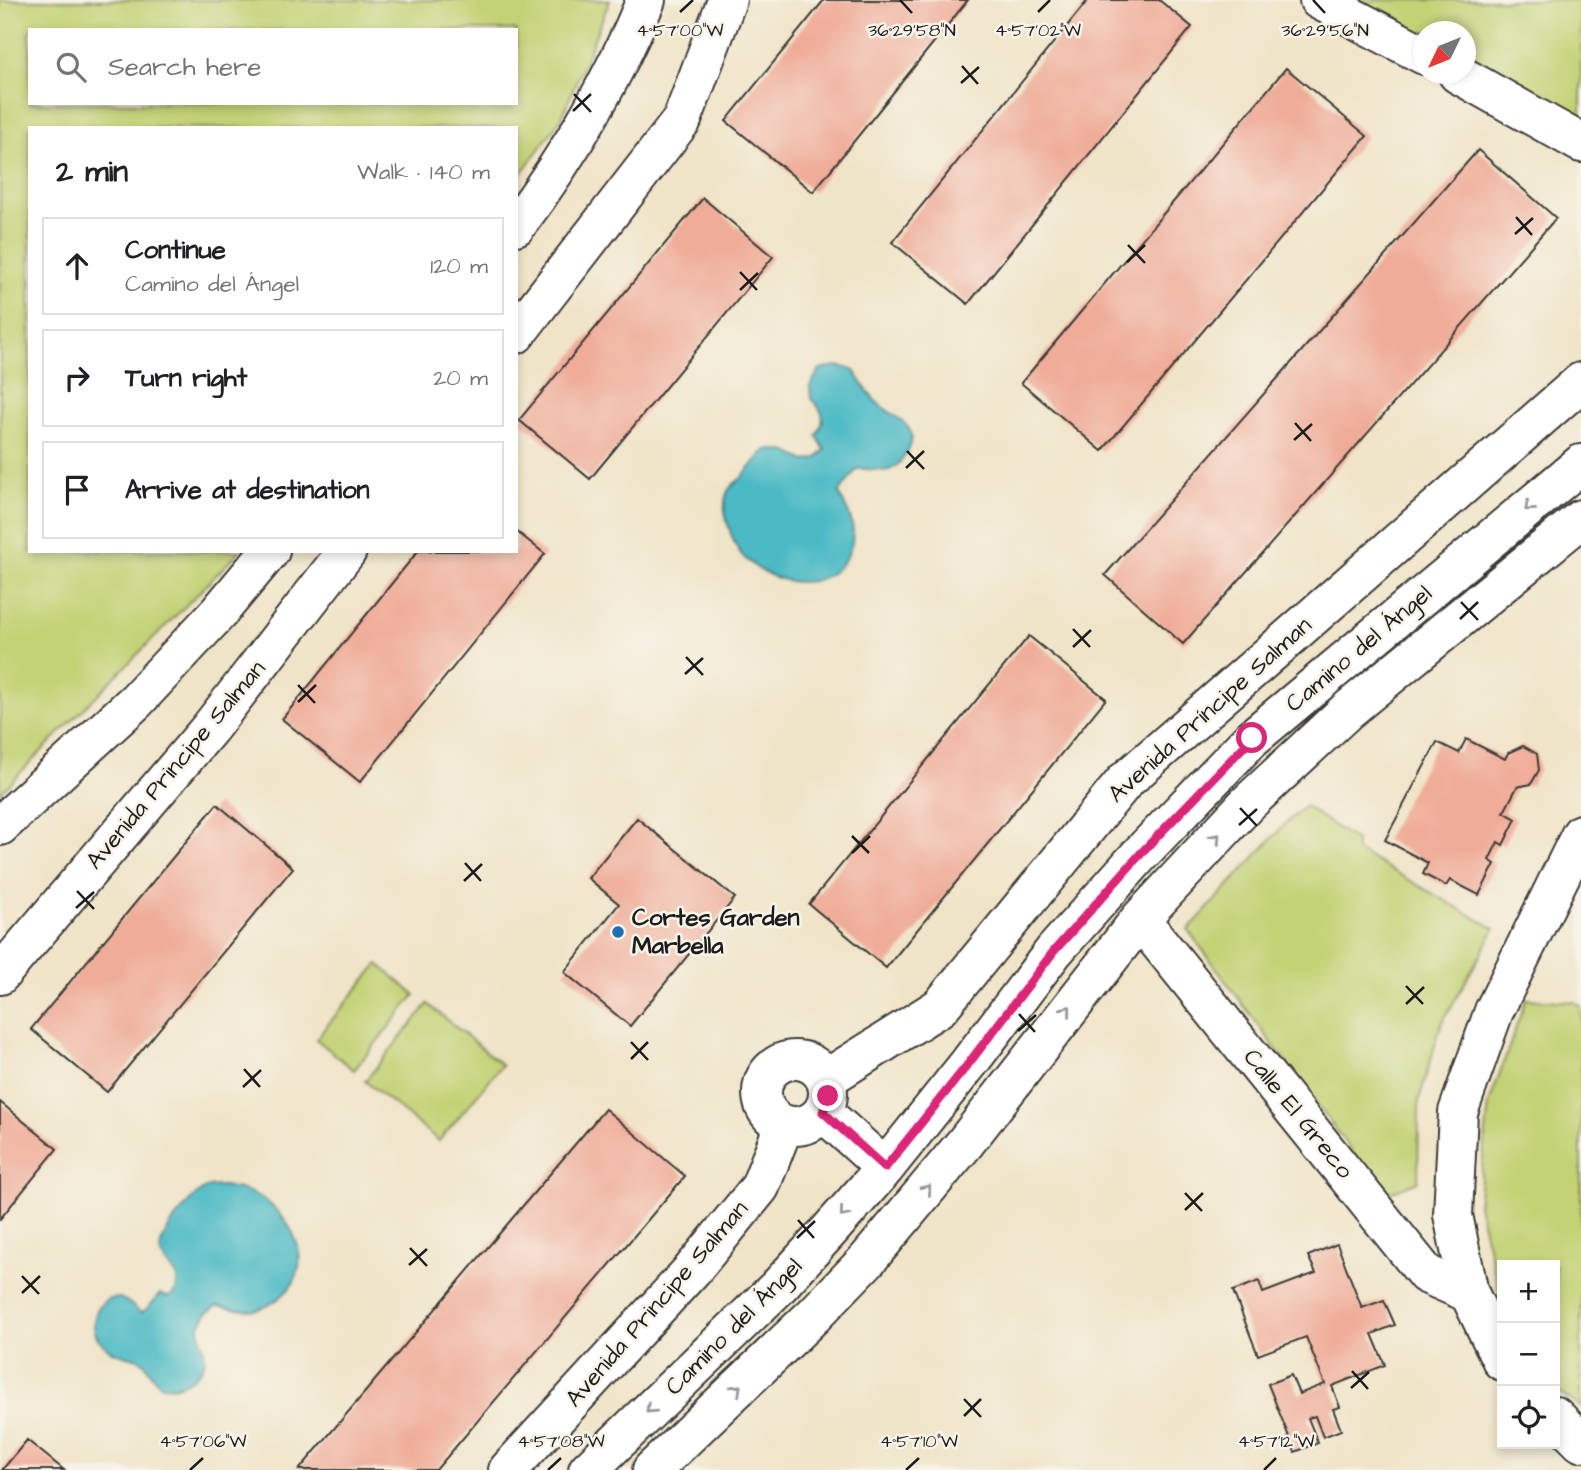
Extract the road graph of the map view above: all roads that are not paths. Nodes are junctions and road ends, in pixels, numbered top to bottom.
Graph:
1 (646, 0) edge
2 (727, 0) edge
3 (1319, 0) edge
4 (1413, 50) edge
5 (1476, 84) edge
6 (1581, 144) edge
7 (518, 223) edge
8 (518, 331) edge
9 (1581, 382) edge
10 (1581, 464) edge
11 (1581, 519) edge
12 (268, 553) edge
13 (345, 553) edge
14 (0, 826) edge
15 (1581, 834) edge
16 (1140, 919) junction
17 (0, 975) edge
18 (824, 1096) junction
19 (784, 1125) junction
20 (885, 1168) junction
21 (1469, 1293) junction
22 (1497, 1351) edge
23 (1560, 1421) edge
24 (1581, 1442) edge
25 (508, 1470) edge
26 (588, 1470) edge
27 (652, 1470) edge

1 - 7 street
2 - 8 street
3 - 4 street
5 - 6 street
9 - 18 street, Avenida Príncipe Salman
10 -> 20 street, Camino del Ángel
16 -> 11 street, Camino del Ángel
12 - 14 street
13 - 17 street, Avenida Principe Salman
15 - 21 street
16 - 21 street, Calle El Greco
27 -> 16 street, Camino del Ángel
18 - 19 street
18 - 19 street
18 - 20 street
19 - 25 street, Avenida Principe Salman
20 -> 26 street, Camino del Ángel
21 - 22 street
23 - 24 street

